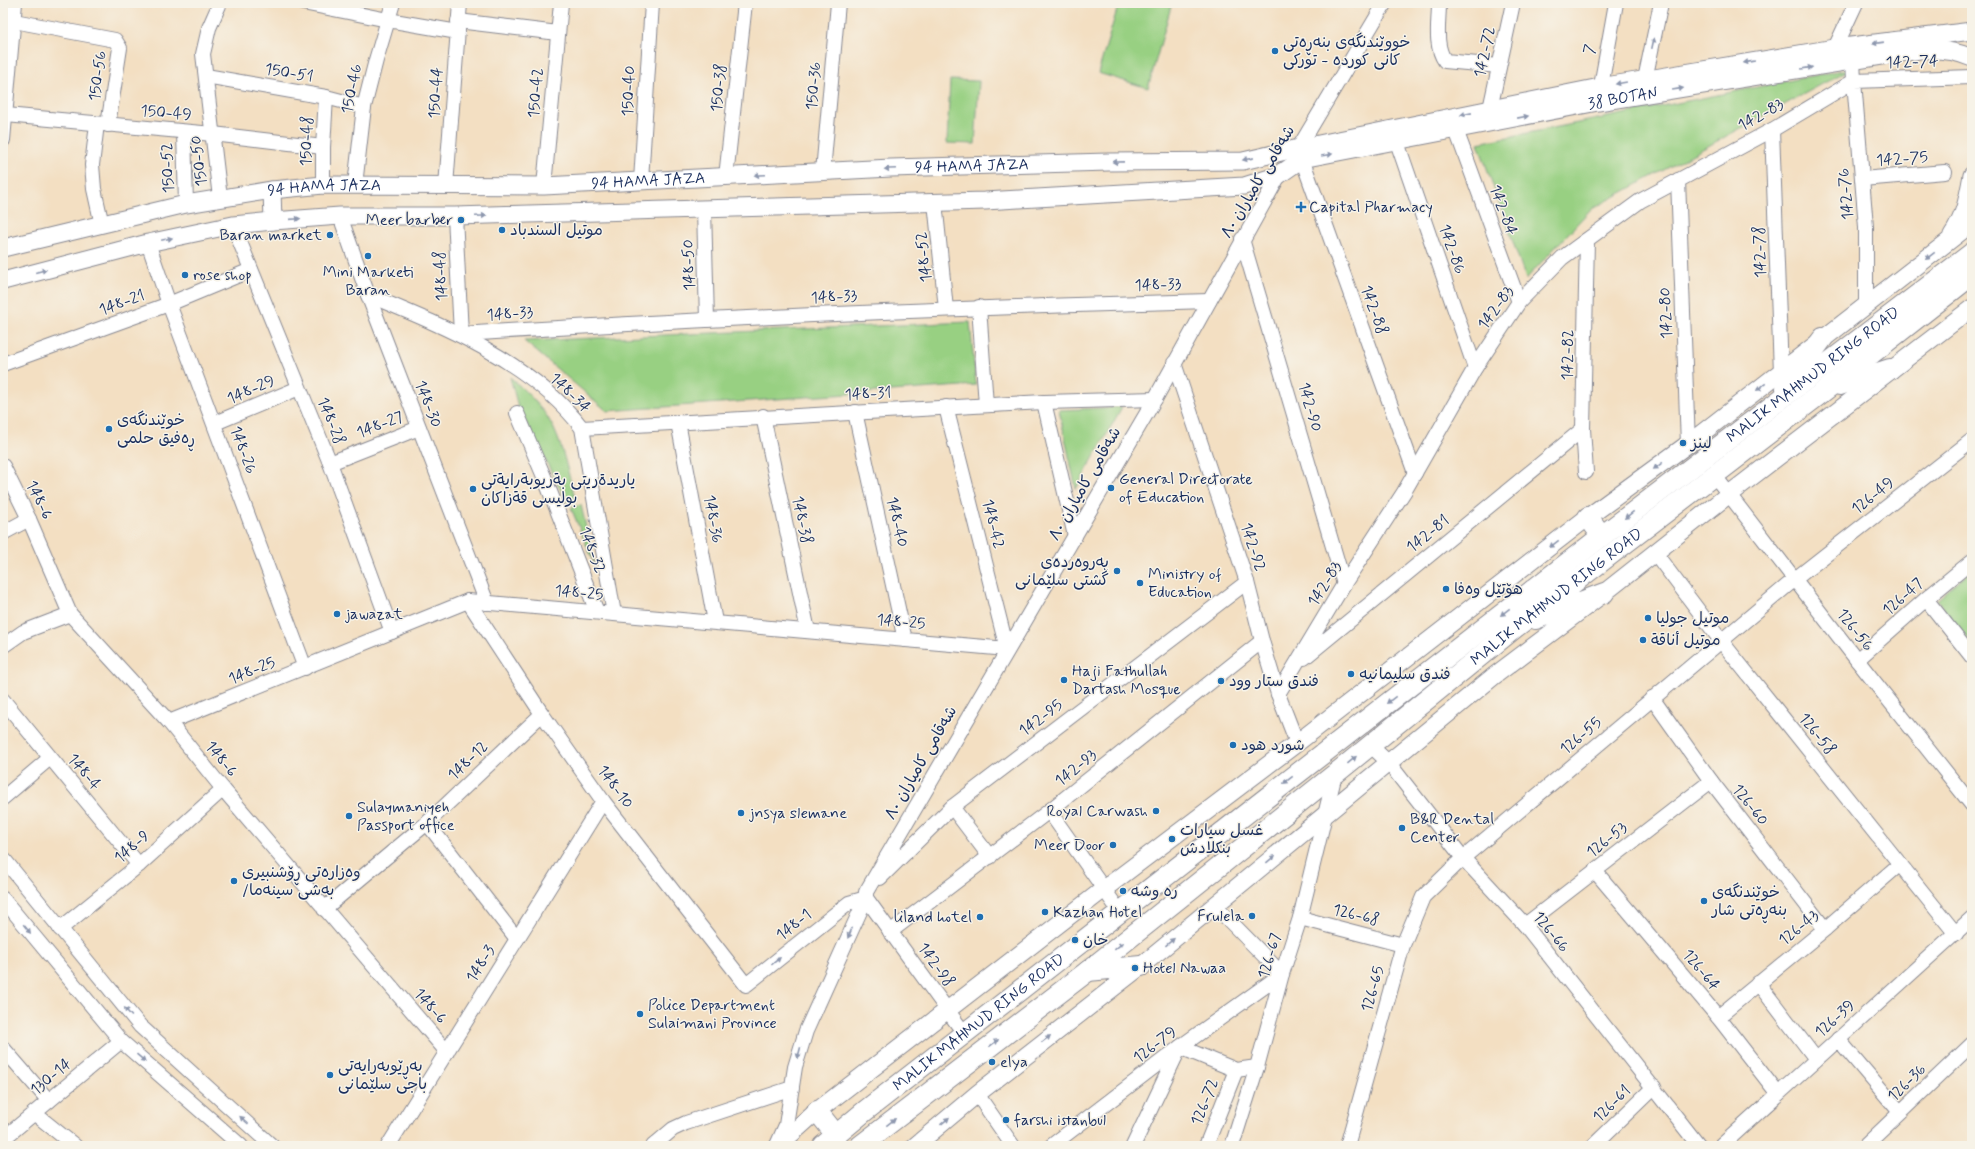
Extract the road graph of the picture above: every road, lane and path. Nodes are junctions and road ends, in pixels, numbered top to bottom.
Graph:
1 (15, 3) edge
2 (220, 3) edge
3 (303, 3) edge
4 (394, 3) edge
5 (460, 3) edge
6 (561, 3) edge
7 (652, 3) edge
8 (745, 3) edge
9 (838, 3) edge
10 (1384, 3) edge
11 (1439, 3) edge
12 (1513, 3) edge
13 (1616, 3) edge
14 (1661, 3) edge
15 (1856, 3) edge
16 (388, 20) junction
17 (14, 21) junction
18 (458, 26) junction
19 (1972, 31) edge
20 (558, 33) junction
21 (1903, 39) junction
22 (1835, 48) junction
23 (1972, 49) edge
24 (1972, 58) edge
25 (1853, 60) junction
26 (1499, 66) junction
27 (206, 76) junction
28 (1972, 77) edge
29 (1854, 81) junction
30 (1643, 87) junction
31 (1599, 94) junction
32 (326, 97) junction
33 (364, 107) junction
34 (1490, 109) junction
35 (6, 115) junction
36 (102, 124) junction
37 (1456, 130) junction
38 (1772, 130) junction
39 (184, 132) junction
40 (213, 134) junction
41 (3, 140) edge
42 (1398, 142) junction
43 (323, 147) junction
44 (1301, 153) junction
45 (823, 172) junction
46 (1945, 172) dead end
47 (1279, 175) junction
48 (1972, 175) edge
49 (726, 177) junction
50 (1862, 179) junction
51 (1678, 180) junction
52 (641, 181) junction
53 (323, 185) junction
54 (355, 185) junction
55 (446, 186) junction
56 (544, 186) junction
57 (272, 190) junction
58 (220, 198) junction
59 (935, 202) junction
60 (186, 204) junction
61 (704, 209) junction
62 (340, 216) junction
63 (455, 216) junction
64 (273, 220) junction
65 (1972, 223) edge
66 (102, 225) junction
67 (233, 225) junction
68 (1242, 239) junction
69 (1587, 240) junction
70 (1948, 242) junction
71 (148, 243) junction
72 (3, 248) edge
73 (1972, 253) edge
74 (251, 270) junction
75 (1972, 275) edge
76 (3, 281) edge
77 (368, 295) junction
78 (1209, 301) junction
79 (1518, 302) junction
80 (169, 304) junction
81 (1866, 305) junction
82 (979, 308) junction
83 (1972, 308) edge
84 (946, 309) junction
85 (707, 320) junction
86 (461, 334) junction
87 (1823, 338) junction
88 (1174, 363) junction
89 (3, 364) edge
90 (1475, 368) junction
91 (1890, 369) junction
92 (1781, 372) junction
93 (300, 388) junction
94 (1828, 388) junction
95 (1155, 399) junction
96 (1044, 402) junction
97 (986, 405) junction
98 (946, 407) junction
99 (1773, 407) junction
100 (855, 412) junction
101 (517, 413) dead end
102 (763, 416) junction
103 (678, 422) junction
104 (215, 423) junction
105 (419, 428) junction
106 (582, 428) junction
107 (1583, 429) junction
108 (1971, 442) edge
109 (1688, 444) junction
110 (330, 463) junction
111 (4, 469) edge
112 (1586, 472) dead end
113 (1415, 473) junction
114 (1714, 475) junction
115 (1728, 494) junction
116 (1588, 517) junction
117 (29, 519) junction
118 (3, 533) edge
119 (1075, 536) junction
120 (1602, 536) junction
121 (1655, 553) junction
122 (1972, 560) edge
123 (1795, 579) junction
124 (1247, 582) junction
125 (1344, 584) junction
126 (1604, 593) junction
127 (1926, 599) junction
128 (468, 601) junction
129 (487, 603) junction
130 (597, 612) junction
131 (70, 614) junction
132 (614, 614) junction
133 (715, 622) junction
134 (1516, 627) junction
135 (808, 631) junction
136 (392, 632) junction
137 (905, 640) junction
138 (1262, 642) junction
139 (1722, 642) junction
140 (3, 646) edge
141 (1007, 649) junction
142 (1972, 657) edge
143 (1857, 660) junction
144 (1295, 666) junction
145 (306, 668) junction
146 (1278, 694) junction
147 (1652, 698) junction
148 (3, 700) edge
149 (542, 714) junction
150 (169, 722) junction
151 (1297, 743) junction
152 (1370, 745) junction
153 (50, 758) junction
154 (1388, 762) junction
155 (1335, 774) junction
156 (1711, 782) junction
157 (224, 789) junction
158 (3, 798) edge
159 (603, 801) junction
160 (1972, 805) edge
161 (952, 806) junction
162 (1049, 811) junction
163 (1326, 814) junction
164 (427, 823) junction
165 (990, 856) junction
166 (3, 858) edge
167 (1463, 858) junction
168 (1900, 864) junction
169 (139, 865) junction
170 (1595, 871) junction
171 (1104, 889) junction
172 (866, 895) junction
173 (3, 899) edge
174 (1214, 905) junction
175 (324, 909) junction
176 (1120, 912) junction
177 (1300, 918) junction
178 (1972, 918) edge
179 (1525, 925) junction
180 (60, 929) junction
181 (1825, 929) junction
182 (890, 932) junction
183 (1956, 934) junction
184 (517, 939) junction
185 (1403, 945) junction
186 (1141, 966) junction
187 (1088, 971) junction
188 (1282, 974) junction
189 (1758, 983) junction
190 (746, 985) joint
191 (947, 1010) junction
192 (1718, 1017) junction
193 (964, 1033) junction
194 (1838, 1039) junction
195 (121, 1041) junction
196 (1972, 1044) edge
197 (3, 1048) edge
198 (1180, 1048) junction
199 (447, 1052) junction
200 (1816, 1059) junction
201 (1257, 1067) junction
202 (1236, 1070) junction
203 (1654, 1087) junction
204 (792, 1088) junction
205 (977, 1094) junction
206 (1778, 1094) junction
207 (49, 1101) junction
208 (817, 1111) junction
209 (1900, 1112) junction
210 (34, 1113) junction
211 (834, 1136) edge
212 (3, 1139) edge
213 (75, 1146) edge
214 (241, 1146) edge
215 (272, 1146) edge
216 (388, 1146) edge
217 (653, 1146) edge
218 (777, 1146) edge
219 (861, 1146) edge
220 (915, 1146) edge
221 (1013, 1146) edge
222 (1051, 1146) edge
223 (1133, 1146) edge
224 (1206, 1146) edge
225 (1232, 1146) edge
226 (1347, 1146) edge
227 (1593, 1146) edge
228 (1699, 1146) edge
229 (1721, 1146) edge
230 (1864, 1146) edge

1 - 17 street
2 - 27 street, 150-50
3 - 16 street
4 - 16 street, 150-46
5 - 18 street, 150-44
6 - 20 street, 150-42
7 - 52 street, 150-40
8 - 49 street, 150-38
9 - 45 street, 150-36
10 - 44 street, شەقامی کامیاران ٨٠
11 - 26 street
12 - 26 street, 142-72
13 - 31 street, 7
30 -> 14 street
15 - 22 street
16 - 18 street
16 - 33 street, 150-46
17 - 35 street
17 - 36 street, 150-56
18 - 20 street
18 - 55 street, 150-44
19 - 21 main road, 38 BOTAN
20 - 56 street, 150-42
21 -> 22 main road, 38 BOTAN
21 - 23 main road, 38 BOTAN
22 -> 30 main road, 38 BOTAN
24 - 25 main road, 38 BOTAN
25 - 29 street
30 -> 25 main road, 38 BOTAN
26 - 34 street, 142-72
27 - 32 street, 150-51
27 - 40 street, 150-50
28 - 29 street, 142-74
29 - 38 street, 142-83
29 - 50 street, 142-76
30 - 31 main road, 38 BOTAN
31 - 34 main road, 38 BOTAN
37 -> 31 main road, 38 BOTAN
32 - 33 street, 150-51
32 - 43 street, 150-48
33 - 54 street, 150-46
34 -> 44 main road, 38 BOTAN
35 - 36 street, 150-49
35 - 41 street
36 - 39 street, 150-49
36 - 66 street, 150-56
37 - 42 main road, 38 BOTAN
37 - 79 street, 142-84
38 - 51 street, 142-83
38 - 92 street, 142-78
39 - 40 street, 150-49
39 - 60 street, 150-52
40 - 43 street, 150-49
40 - 58 street, 150-50
44 -> 42 main road, 38 BOTAN
42 - 90 street, 142-86
43 - 53 street, 150-48
44 -> 45 main road, 94 HAMA JAZA
44 - 47 main road, 38 BOTAN
44 - 113 street, 142-88
45 -> 49 main road, 94 HAMA JAZA
46 - 50 street, 142-75
47 - 59 main road, 94 HAMA JAZA
47 - 68 street, شەقامی کامیاران ٨٠
48 - 70 main road
49 - 52 main road, 94 HAMA JAZA
50 - 81 street, 142-76
51 - 69 street, 142-83
51 - 109 street, 142-80
52 - 56 main road, 94 HAMA JAZA
53 - 54 main road, 94 HAMA JAZA
53 - 57 main road, 94 HAMA JAZA
54 - 55 main road, 94 HAMA JAZA
55 - 56 main road, 94 HAMA JAZA
57 - 58 main road, 94 HAMA JAZA
57 - 64 main road
58 - 60 main road, 94 HAMA JAZA
59 - 61 main road, 94 HAMA JAZA
59 - 84 street, 148-52
60 - 66 main road, 94 HAMA JAZA
63 -> 61 main road, 94 HAMA JAZA
61 - 85 street, 148-50
62 - 63 main road, 94 HAMA JAZA
64 -> 62 main road, 94 HAMA JAZA
62 - 77 street, 148-30
63 - 86 street, 148-48
64 - 67 main road, 94 HAMA JAZA
65 - 70 main road
66 - 72 main road, 94 HAMA JAZA
71 -> 67 main road, 94 HAMA JAZA
67 - 74 street, 148-28
68 - 78 street, شەقامی کامیاران ٨٠
68 - 125 street, 142-90
69 - 79 street, 142-83
69 - 107 street, 142-82
70 -> 81 main road
76 -> 71 main road, 94 HAMA JAZA
71 - 80 street, 148-26
73 - 99 highway, MALIK MAHMUD RING ROAD
74 - 80 street, 148-21
74 - 93 street, 148-28
75 - 94 highway, MALIK MAHMUD RING ROAD
77 - 86 street, 148-34
77 - 105 street, 148-30
78 - 82 street, 148-33
78 - 88 street, شەقامی کامیاران ٨٠
79 - 90 street, 142-83
80 - 89 street, 148-21
80 - 104 street, 148-26
81 - 87 main road
82 - 84 street, 148-33
82 - 97 street
83 - 91 main road
84 - 85 street, 148-33
85 - 86 street, 148-33
86 - 106 street, 148-34
87 - 92 main road
87 - 99 highway
88 - 95 street, شەقامی کامیاران ٨٠
88 - 124 street, 142-92
90 - 113 street, 142-83
91 - 94 highway
91 - 115 main road
92 -> 109 main road
93 - 104 street, 148-29
93 - 110 street, 148-28
94 - 114 highway, MALIK MAHMUD RING ROAD
95 - 96 street, 148-31
95 - 119 street, شەقامی کامیاران ٨٠
96 - 97 street, 148-31
96 - 119 street
97 - 98 street, 148-31
98 - 100 street, 148-31
98 - 141 street, 148-42
99 -> 120 highway, MALIK MAHMUD RING ROAD
100 - 102 street, 148-31
100 - 137 street, 148-40
101 - 130 street, 148-32
102 - 103 street, 148-31
102 - 135 street, 148-38
103 - 106 street, 148-31
103 - 133 street, 148-36
104 - 145 street, 148-26
105 - 110 street, 148-27
105 - 129 street, 148-30
106 - 132 street, 148-34
107 - 112 street, 142-82
107 - 144 street, 142-81
108 - 123 street, 126-49
109 -> 116 main road
110 - 136 street, 148-28
111 - 117 street, 148-6
113 - 125 street, 142-83
114 - 115 street, 126-56
114 - 134 highway, MALIK MAHMUD RING ROAD
115 - 121 main road
115 - 123 street, 126-56
116 - 120 highway
116 -> 151 main road
117 - 118 street
117 - 131 street, 148-6
119 - 141 street, شەقامی کامیاران ٨٠
120 -> 176 highway, MALIK MAHMUD RING ROAD
121 - 126 main road
121 - 139 street, 126-58
122 - 127 street, 126-47
123 - 139 street, 126-49
123 - 143 street, 126-56
124 - 138 street, 142-92
124 - 161 street, 142-95
125 - 144 street, 142-83
126 - 134 highway
126 - 154 main road
127 - 142 street
127 - 143 street, 126-47
128 - 129 street, 148-25
128 - 136 street, 148-25
128 - 149 street, 148-10
129 - 130 street, 148-25
130 - 132 street, 148-25
131 - 140 street
131 - 150 street, 148-6
132 - 133 street, 148-25
133 - 135 street, 148-25
134 - 152 highway, MALIK MAHMUD RING ROAD
135 - 137 street, 148-25
136 - 145 street, 148-25
137 - 141 street, 148-25
138 - 146 street, 142-92
138 - 162 street, 142-93
139 - 147 street, 126-55
139 - 168 street, 126-58
141 - 172 street, شەقامی کامیاران ٨٠
143 - 160 street, 126-56
144 - 146 street, 142-83
145 - 150 street, 148-25
146 - 151 street, 142-92
147 - 156 street, 126-60
147 - 167 street, 126-55
148 - 153 street, 148-4
149 - 159 street, 148-10
149 - 164 street, 148-12
150 - 157 street, 148-6
151 - 171 main road
152 - 154 street, 126-66
155 -> 152 highway, MALIK MAHMUD RING ROAD
153 - 158 street
153 - 169 street, 148-4
154 - 163 main road
154 - 167 street, 126-66
155 - 163 street, 126-67
187 -> 155 highway, MALIK MAHMUD RING ROAD
156 - 170 street, 126-53
156 - 181 street, 126-60
157 - 169 street, 148-9
157 - 175 street, 148-6
159 - 184 street, 148-3
159 - 190 street, 148-10
161 - 165 street
161 - 172 street, 142-95
162 - 165 street, 142-93
162 - 171 street
174 -> 163 main road
163 - 177 street, 126-67
164 - 175 street, 148-12
164 - 184 street
165 - 182 street, 142-93
166 - 180 street
167 - 179 street, 126-66
167 - 185 street, 126-65
168 - 181 street, 126-43
168 - 183 street, 126-58
169 - 180 street, 148-9
170 - 179 street, 126-53
170 - 192 street, 126-64
171 - 176 street
171 - 191 main road
172 - 182 street, 142-98
190 -> 172 street, 148-1
172 -> 204 street, شەقامی کامیاران ٨٠
173 -> 195 street
186 -> 174 main road
174 - 188 street
175 - 199 street, 148-6
176 - 193 highway, MALIK MAHMUD RING ROAD
177 - 185 street, 126-68
177 - 188 street, 126-67
178 - 183 street, 126-39
179 - 203 street, 126-66
215 -> 180 street
181 - 189 street, 126-43
182 - 191 street, 142-98
183 - 194 street, 126-39
184 - 199 street, 148-3
185 - 226 street, 126-65
186 - 187 highway
205 -> 186 main road
219 -> 187 highway, MALIK MAHMUD RING ROAD
188 - 198 street, 126-79
188 - 201 street, 126-67
189 - 192 street, 126-43
189 - 200 street
191 - 193 street, 142-98
191 - 208 main road
192 - 206 street, 126-64
193 - 211 highway, MALIK MAHMUD RING ROAD
194 - 200 street, 126-39
194 - 209 street
195 - 207 street, 130-14
195 -> 214 street
196 - 209 street, 126-36
197 - 207 street
198 - 202 street
198 - 222 street, 126-79
198 - 223 street
199 - 216 street, 148-3
200 - 206 street, 126-39
201 - 202 street
201 - 225 street, 126-67
202 - 224 street, 126-72
203 - 227 street, 126-61
203 - 228 street, 126-66
204 - 217 street
204 - 218 street, شەقامی کامیاران ٨٠
220 -> 205 main road
205 - 221 street
206 - 229 street, 126-39
207 - 210 street, 130-14
208 - 211 highway
208 - 218 main road
209 - 230 street, 126-36
210 - 212 street, 130-14
210 - 213 street
211 - 219 highway

